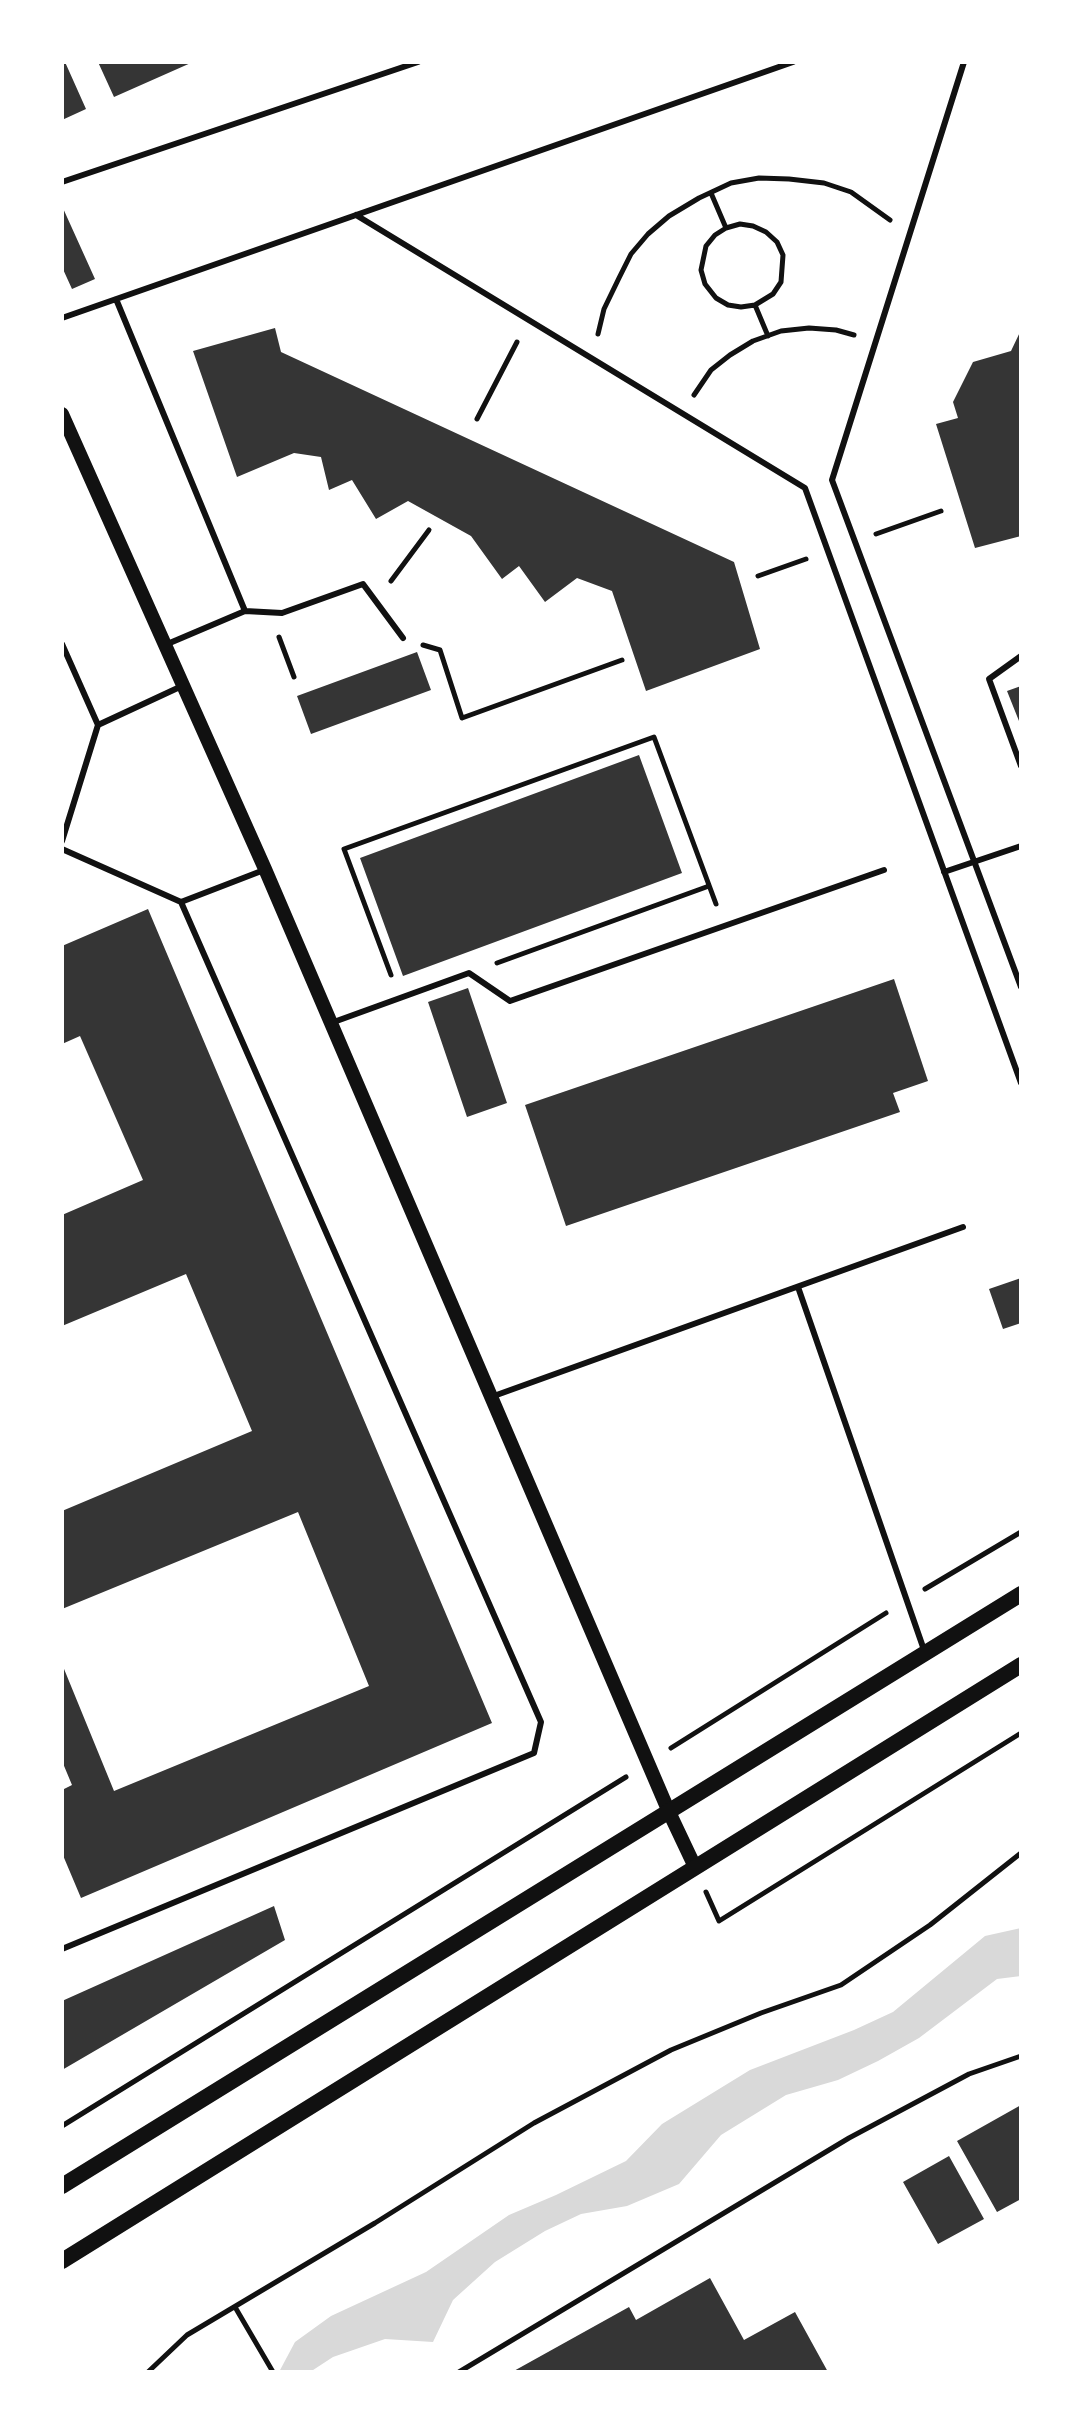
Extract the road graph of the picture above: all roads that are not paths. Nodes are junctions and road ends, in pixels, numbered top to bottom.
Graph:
1 (418, 62) edge
2 (793, 62) edge
3 (964, 62) edge
4 (62, 182) edge
5 (356, 215) junction
6 (116, 299) junction
7 (62, 318) edge
8 (62, 414) edge
9 (245, 611) junction
10 (403, 638) road end
11 (62, 644) edge
12 (165, 645) junction
13 (1021, 656) edge
14 (183, 686) junction
15 (98, 725) junction
16 (1021, 766) edge
17 (62, 841) edge
18 (1021, 846) edge
19 (62, 849) edge
20 (974, 862) junction
21 (265, 869) junction
22 (884, 870) dead end
23 (944, 872) junction
24 (181, 902) junction
25 (1021, 987) edge
26 (331, 1023) junction
27 (1021, 1083) edge
28 (963, 1227) dead end
29 (798, 1287) junction
30 (491, 1397) junction
31 (1021, 1594) edge
32 (925, 1653) junction
33 (1021, 1665) edge
34 (669, 1812) junction
35 (695, 1867) junction
36 (62, 1949) edge
37 (62, 2186) edge
38 (62, 2261) edge

1 - 4 lane
2 - 5 lane
3 - 20 lane
5 - 6 lane
5 - 23 lane
6 - 7 lane
6 - 9 lane
8 - 12 street
9 - 10 lane
9 - 12 lane
11 - 15 lane
12 - 14 street
13 - 16 lane
14 - 15 lane
14 - 21 street
15 - 17 lane
18 - 20 lane
19 - 24 lane
20 - 23 lane
20 - 25 lane
21 - 24 lane
21 - 26 street
22 - 26 lane
23 - 27 lane
24 - 36 lane
26 - 30 street
28 - 29 lane
29 - 30 lane
29 - 32 lane
30 - 34 street
31 - 32 main road
32 - 34 main road
33 - 35 main road
34 - 35 street
34 - 37 main road
35 - 38 main road

